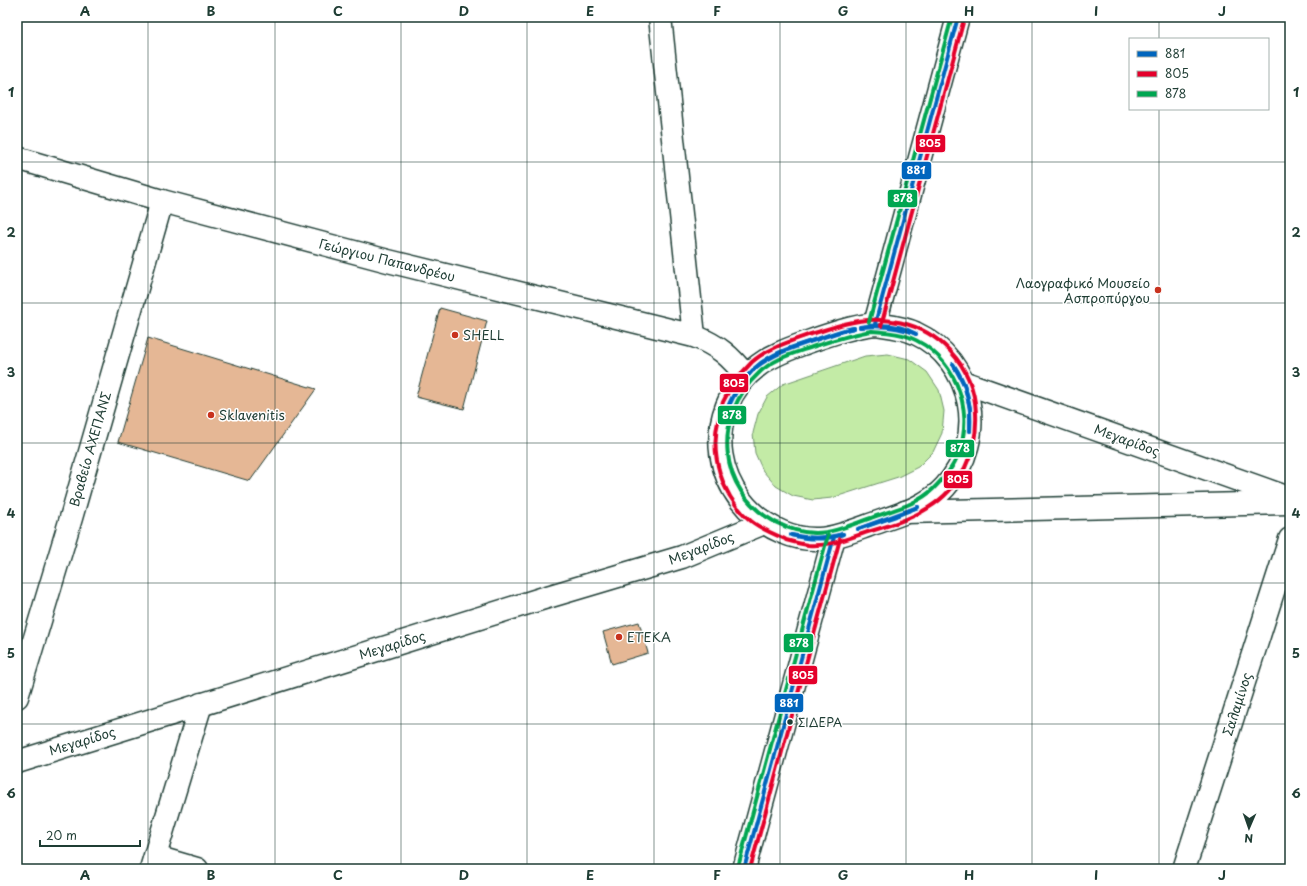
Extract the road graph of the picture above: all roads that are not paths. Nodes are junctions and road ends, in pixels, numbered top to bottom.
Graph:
1 (660, 17) edge
2 (958, 17) edge
3 (17, 158) edge
4 (162, 201) junction
5 (875, 324) junction
6 (694, 336) junction
7 (746, 376) junction
8 (963, 382) junction
9 (1290, 499) edge
10 (1290, 503) edge
11 (905, 512) junction
12 (764, 523) junction
13 (834, 537) junction
14 (1290, 539) edge
15 (17, 697) edge
16 (201, 704) junction
17 (17, 762) edge
18 (153, 863) edge
19 (197, 869) edge
20 (744, 869) edge
21 (1184, 869) edge

1 - 6 street
2 - 5 street
3 - 4 street, Γεώργιου Παπανδρέου
4 - 6 street, Γεώργιου Παπανδρέου
4 - 15 street, Βραβείο ΑΧΕΠΑΝΣ
5 - 7 street
5 - 8 street
6 - 7 street, Γεώργιου Παπανδρέου
7 - 12 street
8 - 9 street, Μεγαρίδος
8 - 11 street
10 - 11 street
11 - 13 street
12 - 13 street
12 - 16 street, Μεγαρίδος
13 - 20 street
14 - 21 street, Σαλαμίνος
16 - 17 street, Μεγαρίδος
16 - 18 street
18 - 19 street

